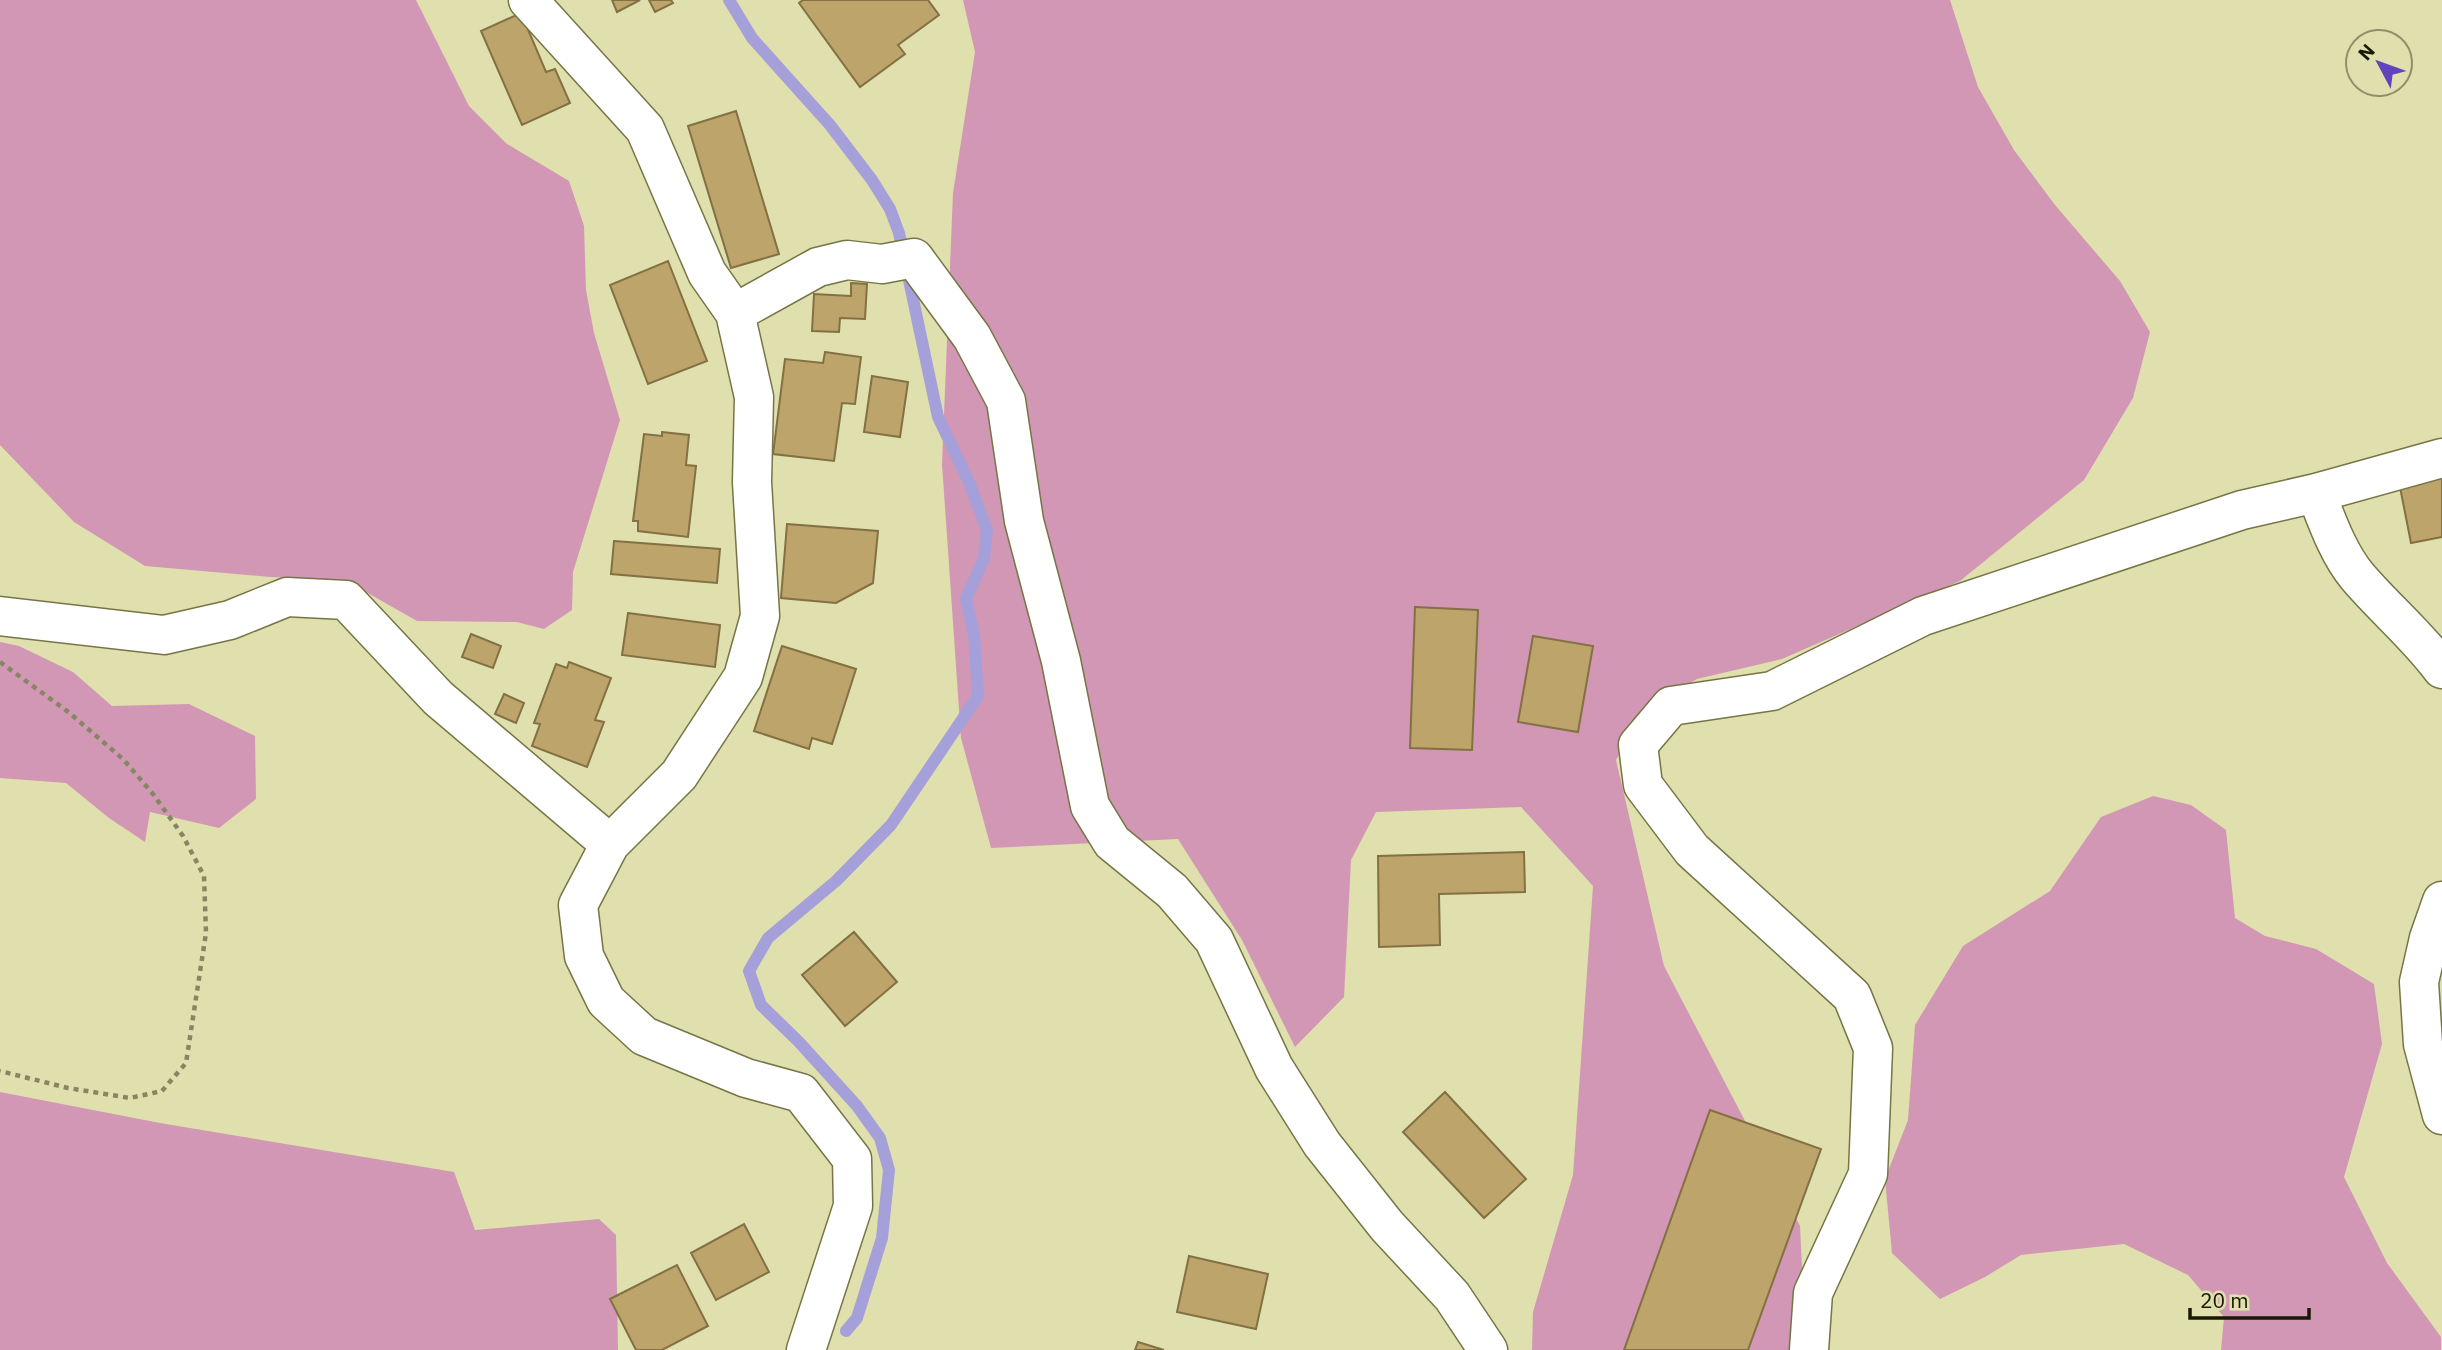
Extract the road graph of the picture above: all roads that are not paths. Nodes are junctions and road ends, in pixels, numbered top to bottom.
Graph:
1 (528, 0) edge
2 (735, 313) junction
3 (2442, 458) edge
4 (2316, 493) junction
5 (0, 616) edge
6 (2442, 669) edge
7 (610, 844) junction
8 (2442, 901) edge
9 (2442, 1115) edge
10 (806, 1350) edge
11 (1489, 1350) edge
12 (1809, 1350) edge

1 - 2 street
2 - 7 street
2 - 11 street
3 - 4 street
4 - 6 street
4 - 12 street
5 - 7 street
7 - 10 street
8 - 9 street

